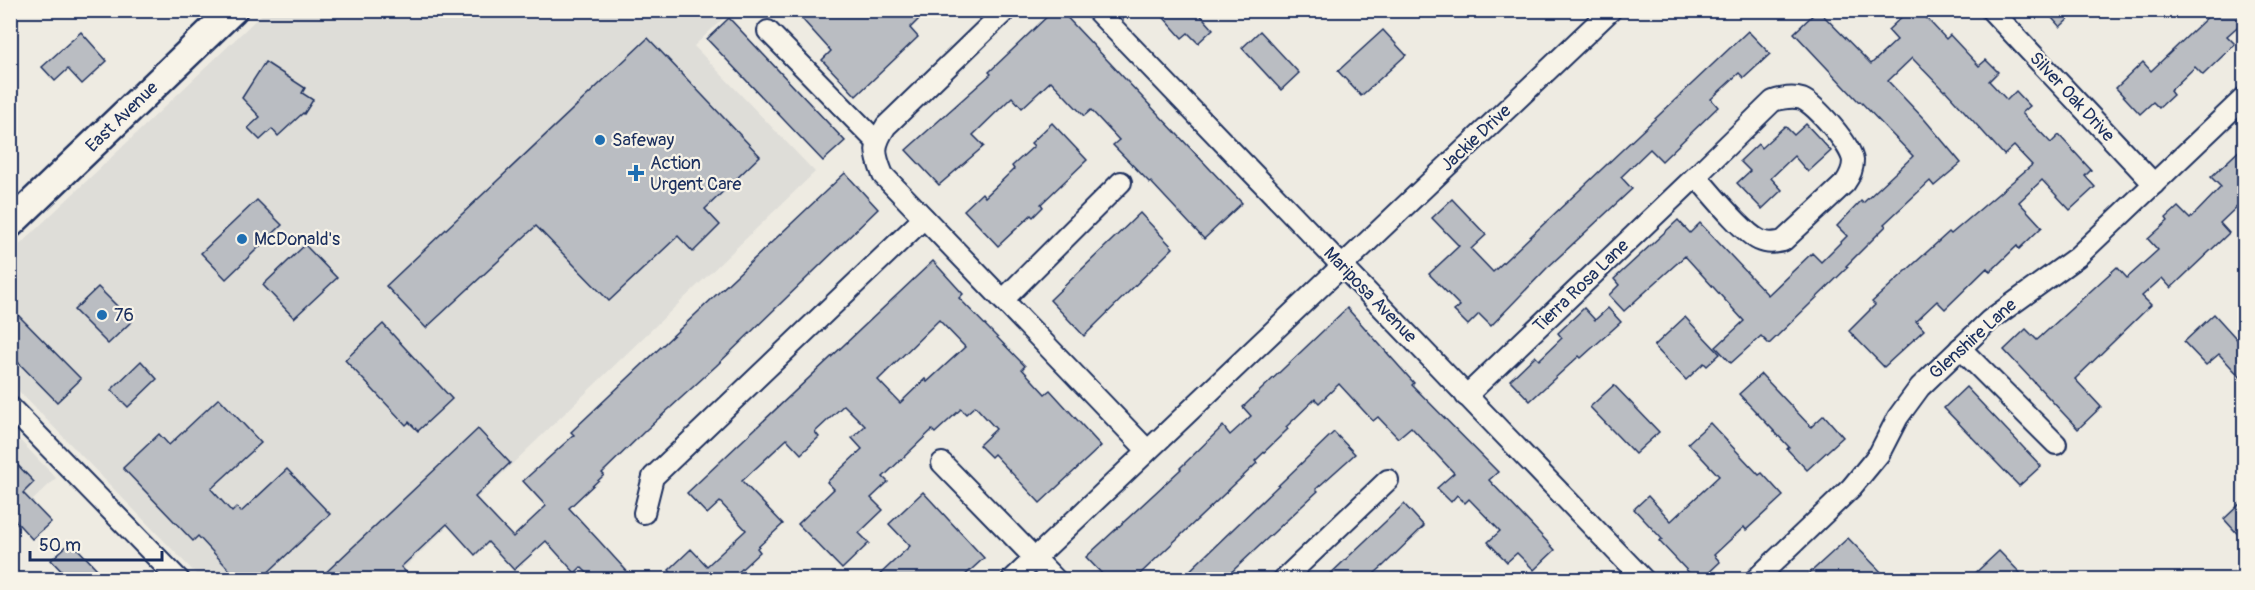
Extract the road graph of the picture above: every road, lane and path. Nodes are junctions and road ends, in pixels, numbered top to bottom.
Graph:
1 (233, 10) edge
2 (1006, 10) edge
3 (1096, 10) edge
4 (1611, 10) edge
5 (1991, 10) edge
6 (768, 31) dead end
7 (2244, 98) edge
8 (876, 141) junction
9 (1696, 176) junction
10 (1121, 182) dead end
11 (2154, 184) junction
12 (924, 218) junction
13 (10, 224) edge
14 (1342, 266) junction
15 (1004, 300) junction
16 (1960, 348) junction
17 (1466, 396) junction
18 (10, 406) edge
19 (2056, 444) dead end
20 (1147, 450) junction
21 (942, 463) dead end
22 (1388, 480) dead end
23 (644, 513) dead end
24 (1035, 557) junction
25 (1291, 577) edge
26 (179, 579) edge
27 (1012, 579) edge
28 (1056, 579) edge
29 (1643, 579) edge
30 (1755, 579) edge

1 - 13 main road, East Avenue
2 - 8 street
3 - 14 street, Mariposa Avenue
4 - 14 street, Jackie Drive
5 - 11 street, Silver Oak Drive
6 - 8 street
7 - 11 street, Glenshire Lane
8 - 12 street
9 - 9 street, Tierra Rosa Lane
9 - 17 street, Tierra Rosa Lane
10 - 15 street
11 - 16 street, Glenshire Lane
12 - 15 street
12 - 23 street
14 - 17 street, Mariposa Avenue
14 - 20 street, Jackie Drive
15 - 20 street
16 - 19 street
16 - 30 street, Glenshire Lane
17 - 29 street, Mariposa Avenue
18 - 26 street
20 - 24 street, Jackie Drive
21 - 24 street
22 - 25 street
24 - 27 street, Jackie Drive
24 - 28 street

